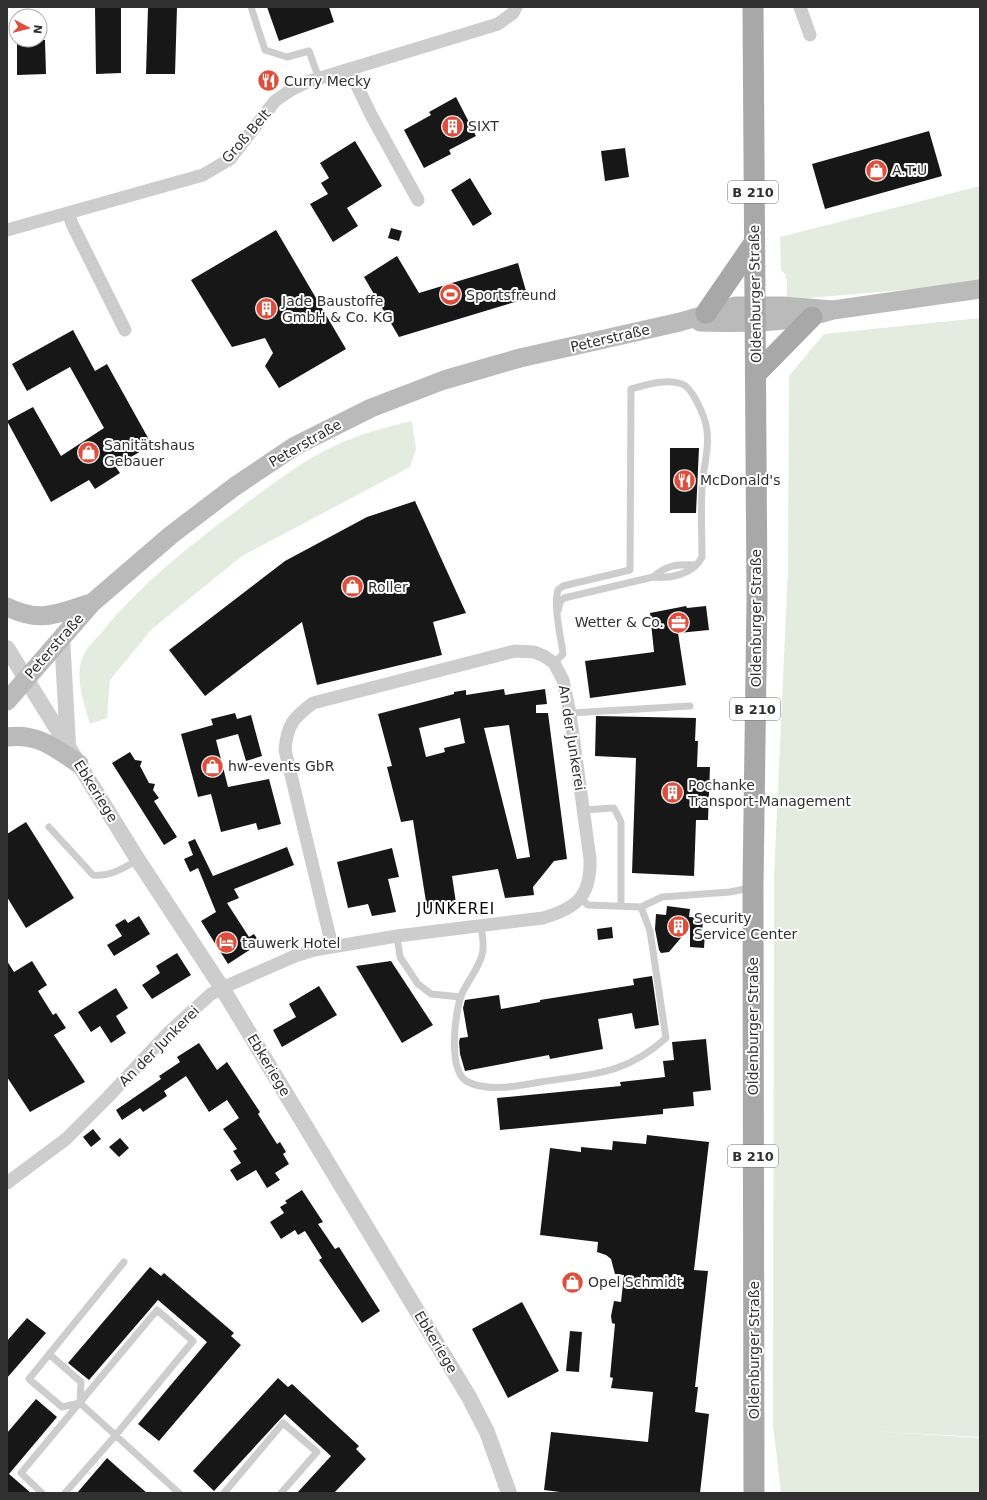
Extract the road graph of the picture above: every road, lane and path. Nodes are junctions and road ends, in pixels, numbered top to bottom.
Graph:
1 (251, 7) edge
2 (516, 7) edge
3 (753, 7) edge
4 (800, 7) edge
5 (810, 35) dead end
6 (349, 69) junction
7 (319, 79) junction
8 (418, 200) dead end
9 (69, 214) junction
10 (7, 230) edge
11 (754, 243) junction
12 (980, 289) edge
13 (833, 310) junction
14 (706, 313) junction
15 (755, 313) junction
16 (812, 317) junction
17 (680, 322) junction
18 (125, 330) dead end
19 (756, 374) junction
20 (92, 603) junction
21 (7, 607) edge
22 (558, 611) junction
23 (62, 637) junction
24 (7, 648) edge
25 (554, 664) junction
26 (25, 679) junction
27 (7, 700) edge
28 (690, 706) dead end
29 (570, 713) junction
30 (7, 737) edge
31 (68, 748) junction
32 (79, 764) junction
33 (583, 810) junction
34 (49, 827) dead end
35 (138, 860) junction
36 (753, 887) junction
37 (580, 898) junction
38 (621, 905) junction
39 (641, 907) junction
40 (481, 924) junction
41 (397, 936) junction
42 (332, 946) junction
43 (222, 988) junction
44 (461, 997) junction
45 (7, 1183) edge
46 (124, 1262) dead end
47 (49, 1354) junction
48 (80, 1403) junction
49 (115, 1436) junction
50 (42, 1493) edge
51 (66, 1493) edge
52 (179, 1493) edge
53 (224, 1493) edge
54 (281, 1493) edge
55 (509, 1493) edge
56 (754, 1493) edge

1 - 7 lane
2 - 6 street, Groß Belt
3 - 11 main road, Oldenburger Straße / B 210
4 - 5 street
6 - 7 street, Groß Belt
6 - 8 street
7 - 9 street, Groß Belt
9 - 10 street, Groß Belt
9 - 18 street
11 - 14 main road
11 - 15 main road, Oldenburger Straße / B 210
12 - 13 main road
13 - 15 main road
13 - 16 main road
14 - 15 main road, Peterstraße
14 - 17 main road, Peterstraße
15 - 16 main road
15 - 17 main road, Peterstraße
15 - 19 main road, Oldenburger Straße / B 210
16 - 19 main road
17 - 20 main road, Peterstraße
19 - 36 main road, Oldenburger Straße / B 210
20 - 21 main road
20 - 23 main road, Peterstraße
22 - 22 lane
22 - 25 lane
23 - 26 main road, Peterstraße
23 - 31 street
24 - 26 street, Ebkeriege
25 - 29 street, An der Junkerei
25 - 42 street
26 - 27 main road, Peterstraße
26 - 31 street, Ebkeriege
28 - 29 lane
29 - 33 street, An der Junkerei
30 - 32 main road
31 - 32 street, Ebkeriege
32 - 35 street, Ebkeriege
33 - 37 street, An der Junkerei
33 - 38 lane
34 - 35 lane
35 - 43 street, Ebkeriege
36 - 39 lane
36 - 56 main road, Oldenburger Straße / B 210
37 - 38 lane
37 - 40 street, An der Junkerei
38 - 39 lane
39 - 44 lane
40 - 41 street, An der Junkerei
40 - 44 lane
41 - 42 street, An der Junkerei
41 - 44 lane
42 - 43 street, An der Junkerei
43 - 45 street, An der Junkerei
43 - 55 street, Ebkeriege
46 - 47 lane
47 - 48 lane
47 - 48 lane
48 - 49 lane
48 - 49 lane
48 - 50 lane
49 - 51 lane
49 - 52 lane
53 - 54 lane

